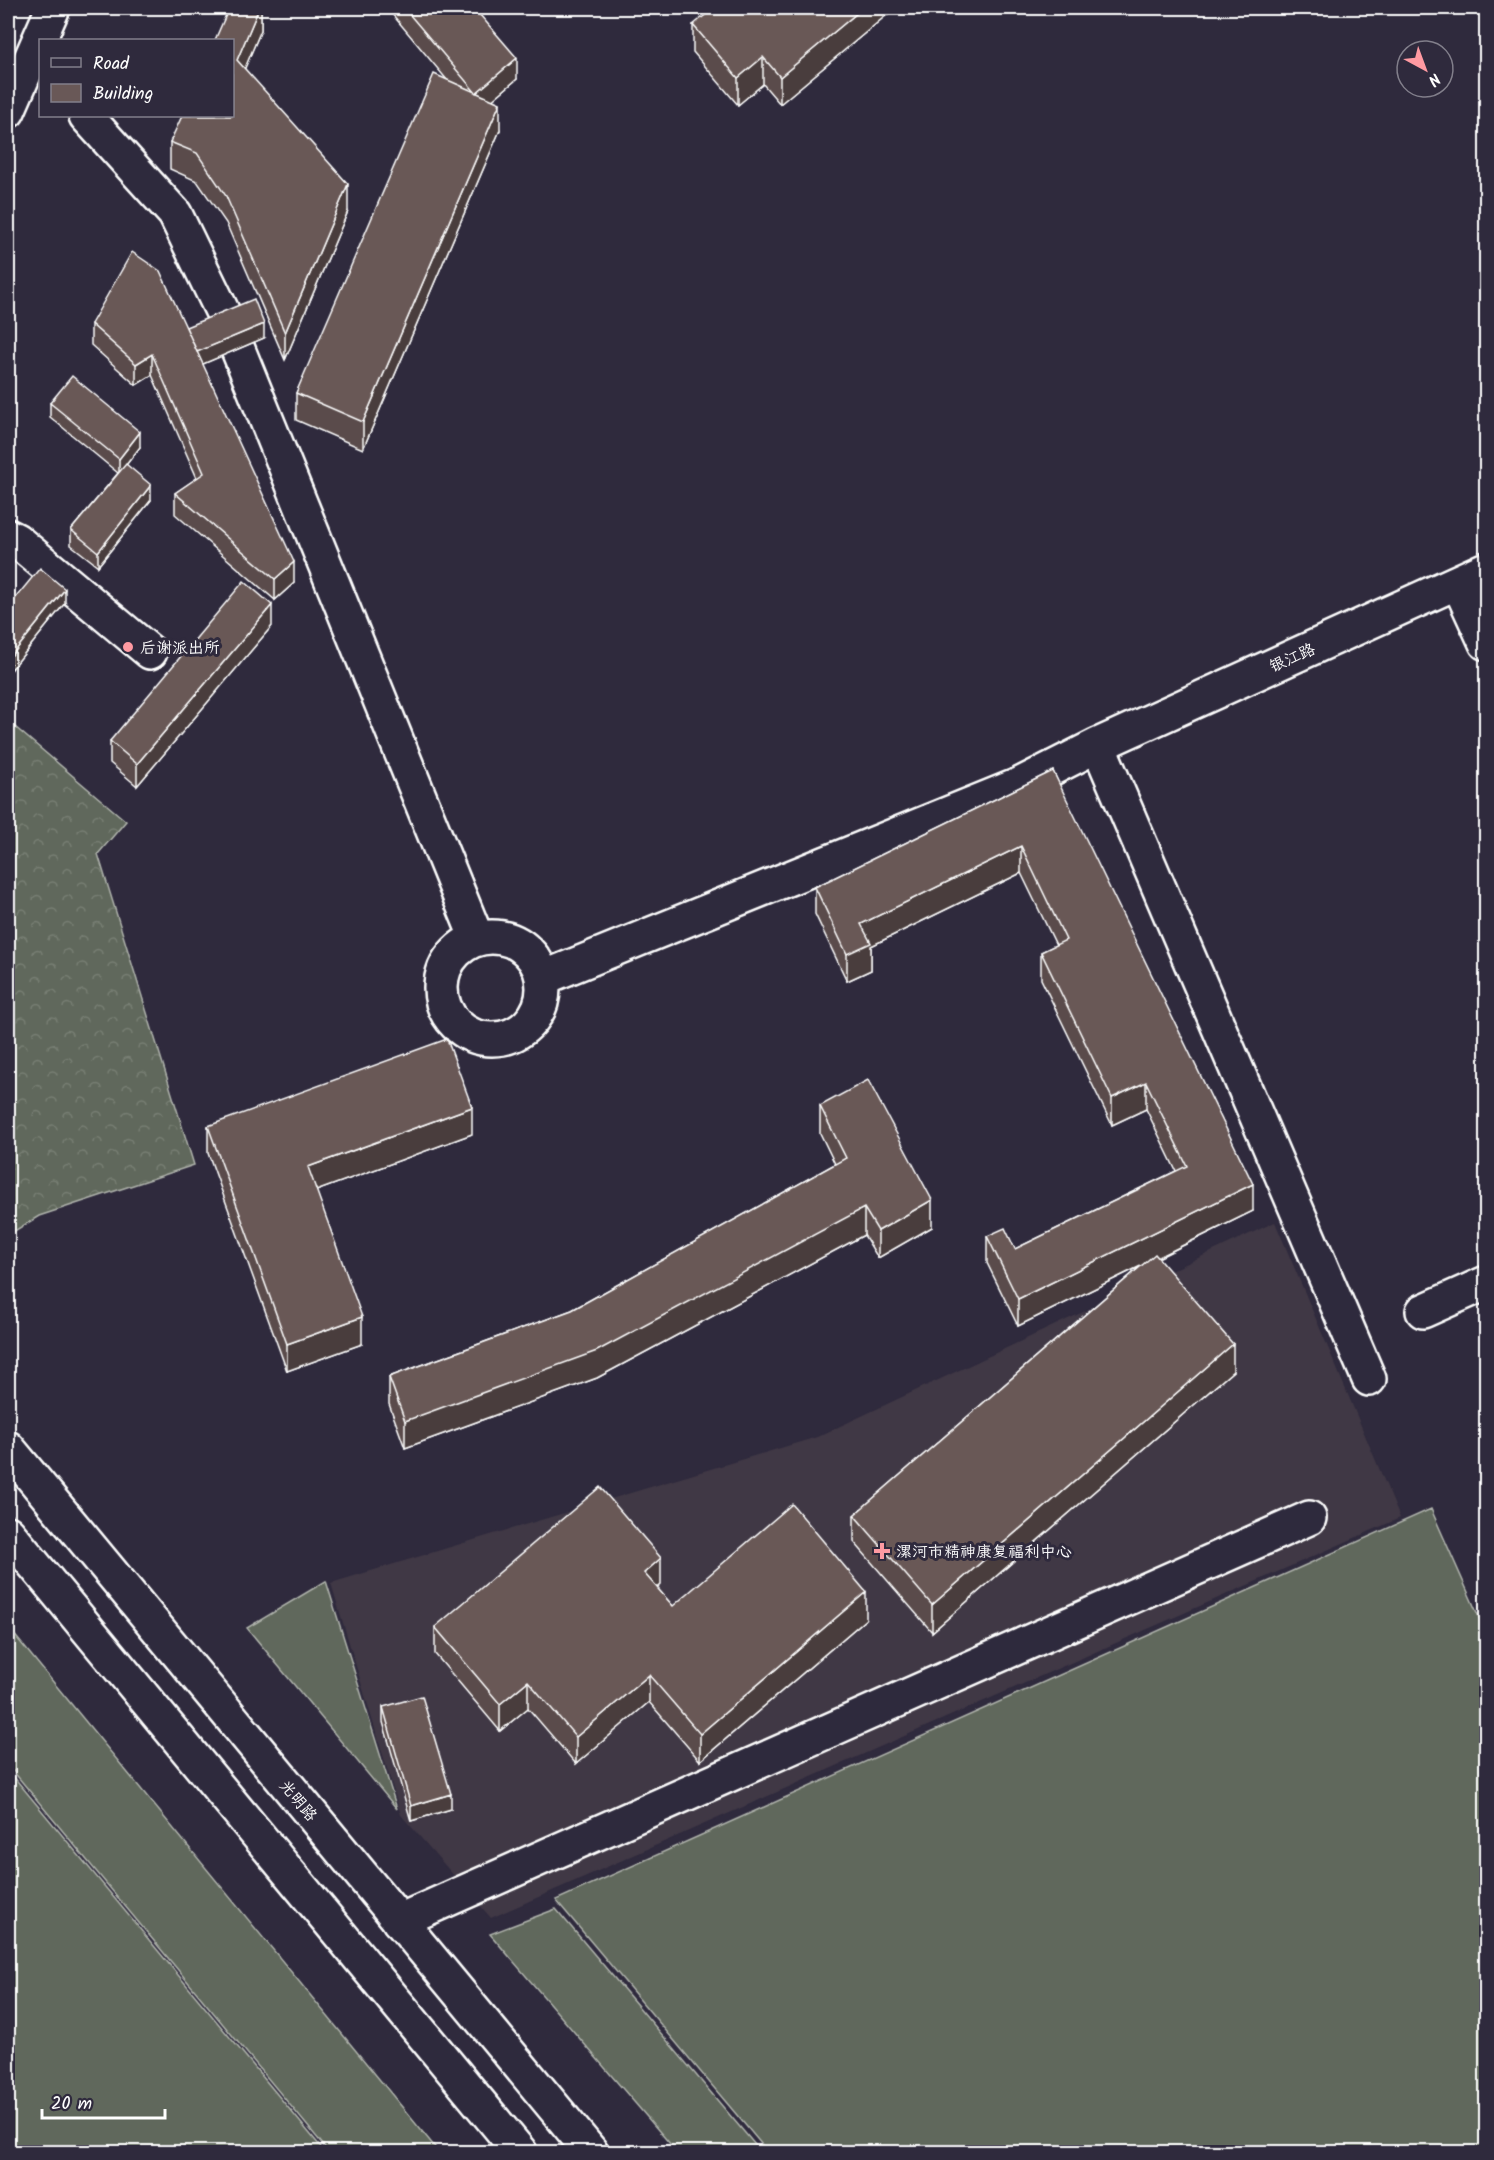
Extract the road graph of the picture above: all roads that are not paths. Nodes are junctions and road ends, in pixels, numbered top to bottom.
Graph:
1 (53, 8) edge
2 (43, 39) edge
3 (36, 61) edge
4 (8, 111) edge
5 (87, 117) edge
6 (8, 536) edge
7 (1472, 576) edge
8 (1486, 643) edge
9 (150, 652) dead end
10 (1098, 745) junction
11 (477, 939) junction
12 (543, 978) junction
13 (1486, 1283) edge
14 (1423, 1311) dead end
15 (1369, 1379) dead end
16 (8, 1448) edge
17 (1309, 1518) dead end
18 (8, 1533) edge
19 (399, 1921) junction
20 (520, 2152) edge
21 (591, 2152) edge

1 - 2 street
3 - 4 street
5 - 11 street
6 - 9 street
7 - 8 street
7 - 10 street, 银江路
10 - 12 street, 银江路
10 - 15 street
11 - 12 street
11 - 12 street
13 - 14 street
16 - 19 street, 光明路
17 - 19 street
18 - 20 street
19 - 21 street, 光明路

